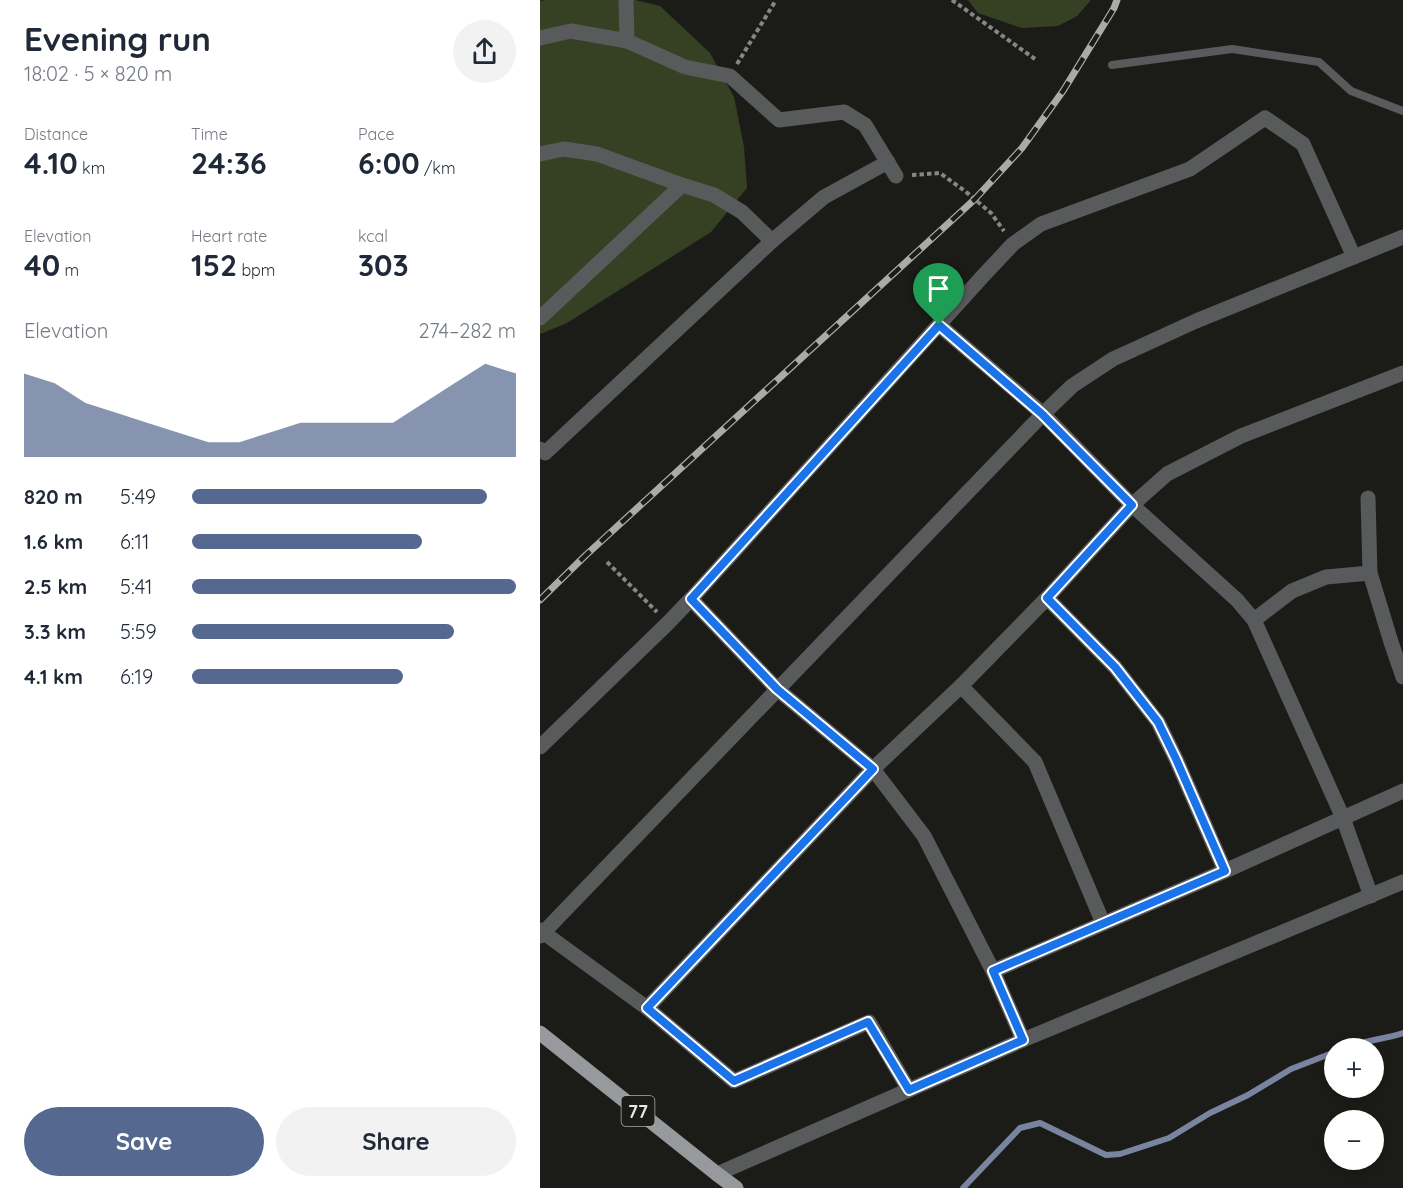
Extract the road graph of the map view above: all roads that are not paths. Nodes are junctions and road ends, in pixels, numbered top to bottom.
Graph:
1 (626, 0) edge
2 (540, 38) edge
3 (627, 41) junction
4 (1112, 65) dead end
5 (1403, 111) edge
6 (540, 154) edge
7 (888, 162) junction
8 (896, 176) road end
9 (682, 185) junction
10 (1403, 237) edge
11 (772, 241) junction
12 (1354, 257) junction
13 (540, 318) edge
14 (939, 325) junction
15 (1403, 373) edge
16 (1042, 414) junction
17 (540, 449) edge
18 (1368, 498) dead end
19 (1132, 505) junction
20 (1370, 573) junction
21 (1047, 598) junction
22 (691, 599) junction
23 (1254, 620) junction
24 (1403, 677) edge
25 (961, 686) junction
26 (777, 689) junction
27 (540, 747) edge
28 (873, 769) junction
29 (1403, 791) edge
30 (1343, 818) junction
31 (1225, 871) junction
32 (1403, 882) edge
33 (1371, 896) junction
34 (1103, 923) junction
35 (541, 933) edge
36 (993, 971) junction
37 (647, 1008) junction
38 (540, 1033) edge
39 (1023, 1040) junction
40 (909, 1090) junction
41 (717, 1174) junction
42 (736, 1188) edge

1 - 3 street
2 - 3 street
3 - 7 street
4 - 5 lane
6 - 9 street
7 - 8 street
7 - 11 street
9 - 11 street
9 - 13 street
10 - 12 street
11 - 17 street
12 - 14 street
12 - 16 street
14 - 16 street
14 - 22 street
15 - 19 street
16 - 19 street
16 - 26 street
18 - 20 street
19 - 21 street
19 - 23 street
20 - 23 street
20 - 24 street
21 - 25 street
21 - 31 street
22 - 26 street
22 - 27 street
23 - 30 street
25 - 28 street
25 - 34 street
26 - 28 street
26 - 35 street
28 - 36 street
28 - 37 street
29 - 30 street
30 - 31 street
30 - 33 street
31 - 34 street
32 - 33 street
33 - 39 street
34 - 36 street
35 - 37 street
36 - 39 street
37 - 40 street
38 - 41 main road, 77
39 - 40 street
40 - 41 street
41 - 42 main road, 77

